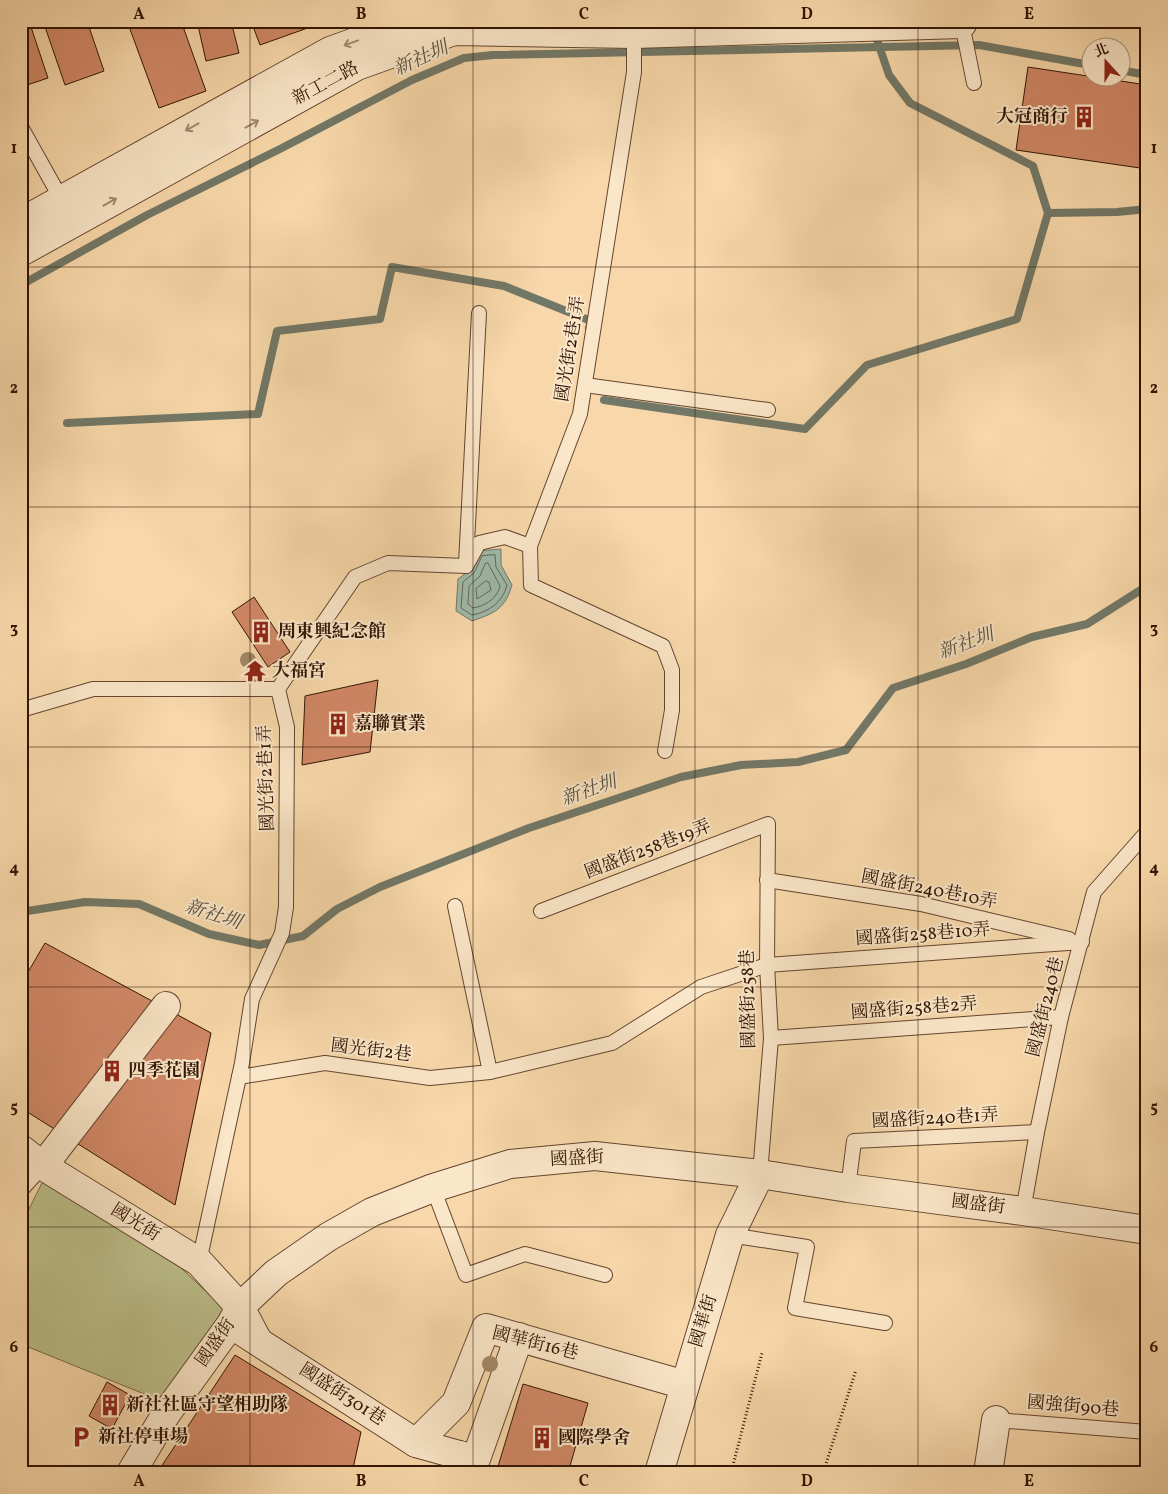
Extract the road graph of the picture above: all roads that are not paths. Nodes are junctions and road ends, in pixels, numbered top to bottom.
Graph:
1 (413, 21) edge
2 (962, 23) edge
3 (500, 26) edge
4 (530, 26) edge
5 (634, 34) junction
6 (974, 83) dead end
7 (21, 127) edge
8 (68, 211) junction
9 (21, 222) edge
10 (21, 252) edge
11 (479, 313) dead end
12 (585, 384) junction
13 (768, 410) dead end
14 (530, 546) junction
15 (466, 566) junction
16 (278, 689) junction
17 (21, 710) edge
18 (665, 751) dead end
19 (768, 824) joint
20 (1147, 832) edge
21 (767, 880) junction
22 (455, 906) dead end
23 (540, 911) dead end
24 (1082, 942) junction
25 (768, 965) junction
26 (166, 1006) dead end
27 (1061, 1017) junction
28 (771, 1038) junction
29 (490, 1072) junction
30 (239, 1077) junction
31 (1037, 1132) junction
32 (21, 1149) edge
33 (43, 1166) junction
34 (760, 1174) junction
35 (433, 1188) junction
36 (848, 1188) junction
37 (21, 1190) edge
38 (1023, 1211) junction
39 (1147, 1230) edge
40 (730, 1235) junction
41 (199, 1262) junction
42 (605, 1275) dead end
43 (236, 1315) junction
44 (885, 1323) dead end
45 (519, 1337) junction
46 (258, 1341) joint
47 (685, 1385) junction
48 (996, 1420) joint
49 (1147, 1432) edge
50 (416, 1442) junction
51 (457, 1464) edge
52 (131, 1473) edge
53 (659, 1473) edge
54 (988, 1473) edge

1 -> 8 street, 新工二路
2 - 5 street, 新工二路
2 - 6 lane
3 - 4 street, 新工二路
8 -> 3 street, 新工二路
4 - 5 street, 新工二路
5 - 12 lane, 國光街2巷1弄
7 - 8 lane
8 - 9 street, 新工二路
8 - 10 street, 新工二路
11 - 15 lane
12 - 13 lane
12 - 14 lane, 國光街2巷1弄
14 - 15 lane
14 - 18 lane
15 - 16 lane
16 - 17 lane
16 - 30 lane, 國光街2巷1弄
19 - 21 lane, 國盛街258巷
19 - 23 lane, 國盛街258巷19弄
20 - 24 lane, 國盛街240巷
21 - 24 lane, 國盛街240巷10弄
21 - 25 lane, 國盛街258巷
22 - 29 lane
24 - 25 lane, 國盛街258巷10弄
24 - 27 lane, 國盛街240巷
25 - 28 lane, 國盛街258巷
25 - 29 lane, 國盛街258巷10弄
26 - 33 street
27 - 28 lane, 國盛街258巷2弄
27 - 31 lane, 國盛街240巷
28 - 34 lane, 國盛街258巷
29 - 30 lane, 國光街2巷
30 - 41 lane
31 - 36 lane, 國盛街240巷1弄
31 - 38 lane, 國盛街240巷
32 - 33 street, 國光街
33 - 37 lane
33 - 41 street, 國光街
34 - 35 street, 國盛街
34 - 36 street, 國盛街
34 - 40 street, 國華街
35 - 42 lane
35 - 43 street, 國盛街
36 - 38 street, 國盛街
38 - 39 street, 國盛街
40 - 44 lane
40 - 47 street, 國華街
41 - 43 street, 國光街
43 - 46 street, 國光街
43 - 52 street, 國盛街
45 - 47 street, 國華街16巷
45 - 50 street, 國華街16巷
45 - 51 street
46 - 50 street, 國盛街301巷
47 - 53 street, 國華街
48 - 49 lane, 國強街90巷
48 - 54 street
50 - 51 street, 國盛街301巷

